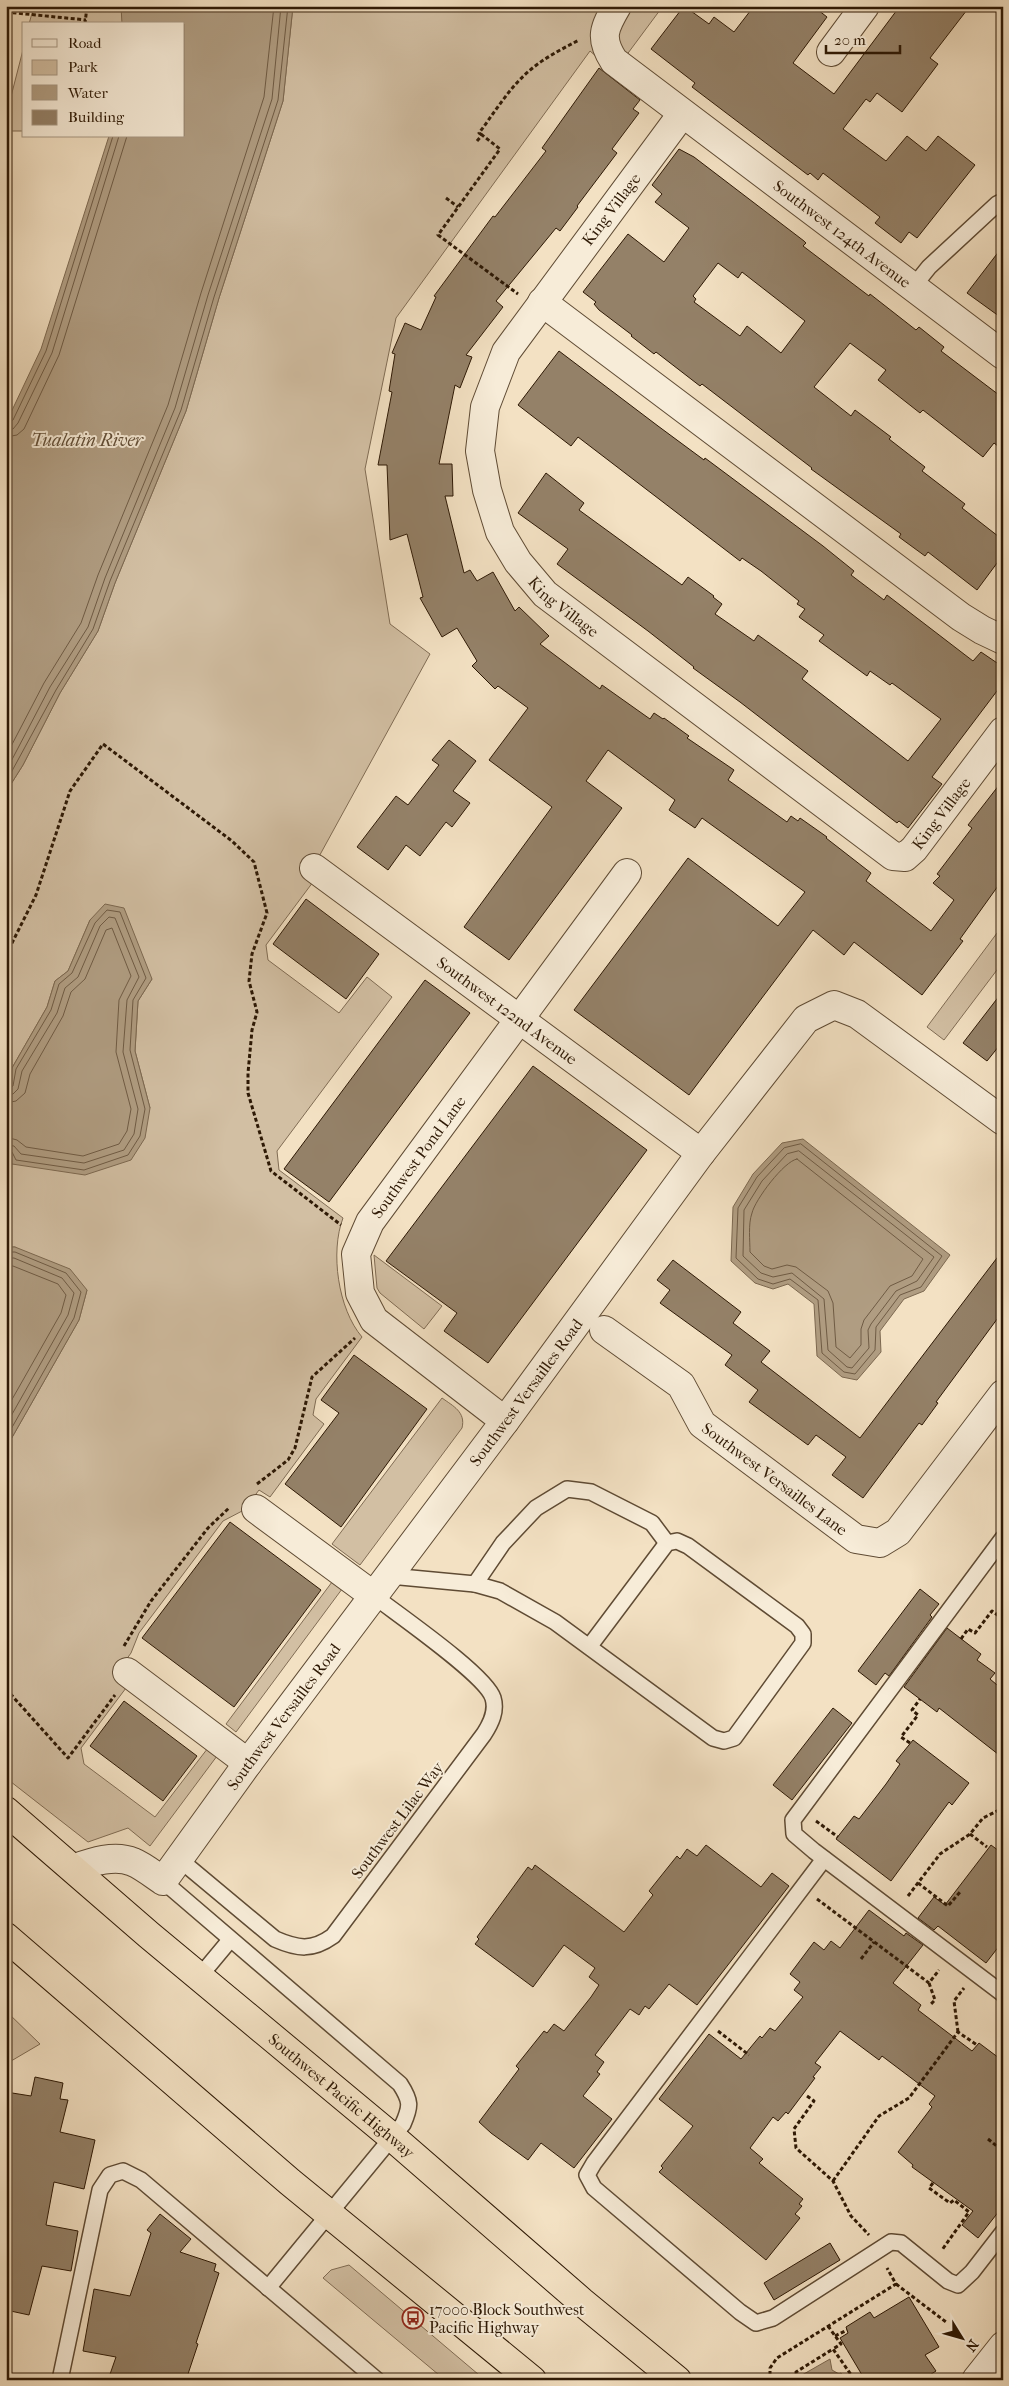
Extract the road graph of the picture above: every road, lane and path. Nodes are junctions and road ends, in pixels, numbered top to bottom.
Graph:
1 (87, 6) edge
2 (865, 6) edge
3 (6, 12) edge
4 (611, 16) edge
5 (85, 22) edge
6 (831, 52) dead end
7 (682, 114) junction
8 (482, 135) junction
9 (477, 141) dead end
10 (446, 198) dead end
11 (1003, 201) edge
12 (458, 207) junction
13 (913, 287) junction
14 (540, 305) junction
15 (1003, 355) edge
16 (1003, 640) edge
17 (1003, 731) edge
18 (314, 868) dead end
19 (627, 873) dead end
20 (6, 955) edge
21 (519, 1017) junction
22 (1003, 1122) edge
23 (702, 1153) junction
24 (364, 1236) junction
25 (604, 1330) dead end
26 (1003, 1394) edge
27 (505, 1421) junction
28 (256, 1509) dead end
29 (1003, 1538) edge
30 (667, 1543) junction
31 (475, 1584) junction
32 (382, 1586) junction
33 (1003, 1619) edge
34 (961, 1639) dead end
35 (589, 1647) junction
36 (129, 1673) joint
37 (6, 1689) edge
38 (920, 1699) dead end
39 (910, 1744) dead end
40 (248, 1763) junction
41 (1003, 1808) edge
42 (6, 1810) edge
43 (800, 1810) junction
44 (970, 1834) junction
45 (838, 1837) dead end
46 (987, 1848) dead end
47 (824, 1859) junction
48 (74, 1868) junction
49 (171, 1870) junction
50 (918, 1883) junction
51 (802, 1888) junction
52 (960, 1892) dead end
53 (895, 1913) junction
54 (6, 1937) edge
55 (230, 1940) junction
56 (874, 1942) junction
57 (861, 1959) dead end
58 (942, 1967) dead end
59 (200, 1976) junction
60 (960, 1981) dead end
61 (929, 1983) junction
62 (1003, 1994) edge
63 (930, 2005) dead end
64 (702, 2019) junction
65 (958, 2032) junction
66 (977, 2045) dead end
67 (749, 2055) dead end
68 (807, 2096) dead end
69 (392, 2137) junction
70 (988, 2140) dead end
71 (1003, 2151) edge
72 (833, 2181) junction
73 (933, 2183) dead end
74 (329, 2213) junction
75 (1003, 2232) edge
76 (880, 2247) junction
77 (930, 2266) junction
78 (896, 2284) junction
79 (268, 2288) junction
80 (946, 2322) dead end
81 (828, 2326) junction
82 (847, 2330) dead end
83 (835, 2336) junction
84 (1003, 2346) edge
85 (833, 2349) junction
86 (852, 2376) junction
87 (60, 2380) edge
88 (377, 2380) edge
89 (532, 2380) edge
90 (677, 2380) edge
91 (774, 2380) edge
92 (797, 2380) edge
93 (845, 2380) edge
94 (855, 2380) edge
95 (976, 2380) edge

1 - 5 path
2 - 6 street
3 - 5 path
4 - 7 street, Southwest 124th Avenue
4 - 8 path
7 - 13 street, Southwest 124th Avenue
7 - 14 street, King Village
8 - 9 path
8 - 12 path
10 - 12 path
11 - 13 lane
12 - 14 path
13 - 15 street, Southwest 124th Avenue
14 - 16 street
14 - 17 street, King Village
18 - 21 street, Southwest 122nd Avenue
19 - 21 street, Southwest Pond Lane
20 - 24 path
21 - 23 street, Southwest 122nd Avenue
21 - 24 street, Southwest Pond Lane
22 - 23 street, Southwest Versailles Road
23 - 27 street, Southwest Versailles Road
24 - 27 street, Southwest Pond Lane
25 - 26 street, Southwest Versailles Lane
27 - 32 street, Southwest Versailles Road
28 - 32 street
29 - 43 lane
30 - 31 lane
30 - 35 lane
30 - 35 lane
31 - 32 lane
31 - 35 lane
32 - 40 street, Southwest Versailles Road
32 - 49 lane, Southwest Lilac Way
33 - 34 path
36 - 37 path
36 - 40 street
38 - 39 path
40 - 49 street, Southwest Versailles Road
41 - 44 path
42 - 48 highway, Southwest Pacific Highway
43 - 45 path
43 - 47 lane
44 - 46 path
44 - 50 path
47 - 51 lane
47 - 53 lane
48 - 49 street
48 - 59 highway, Southwest Pacific Highway
49 - 55 lane
50 - 52 path
50 - 53 path
51 - 56 path
51 - 64 lane
53 - 62 lane
54 - 74 highway
55 - 59 lane
55 - 69 lane
56 - 57 path
56 - 61 path
58 - 61 path
59 - 69 highway, Southwest Pacific Highway
60 - 65 path
61 - 63 path
64 - 67 path
64 - 76 lane
65 - 66 path
65 - 72 path
68 - 72 path
69 - 74 lane
69 - 90 highway, Southwest Pacific Highway
70 - 71 path
72 - 76 path
73 - 77 path
74 - 79 lane
74 - 89 highway
75 - 77 lane
76 - 77 lane
76 - 78 path
78 - 80 path
78 - 81 path
79 - 87 lane
79 - 88 lane
81 - 83 path
81 - 91 path
82 - 83 path
83 - 85 path
84 - 95 street
85 - 86 path
85 - 92 path
86 - 93 path
86 - 94 path

